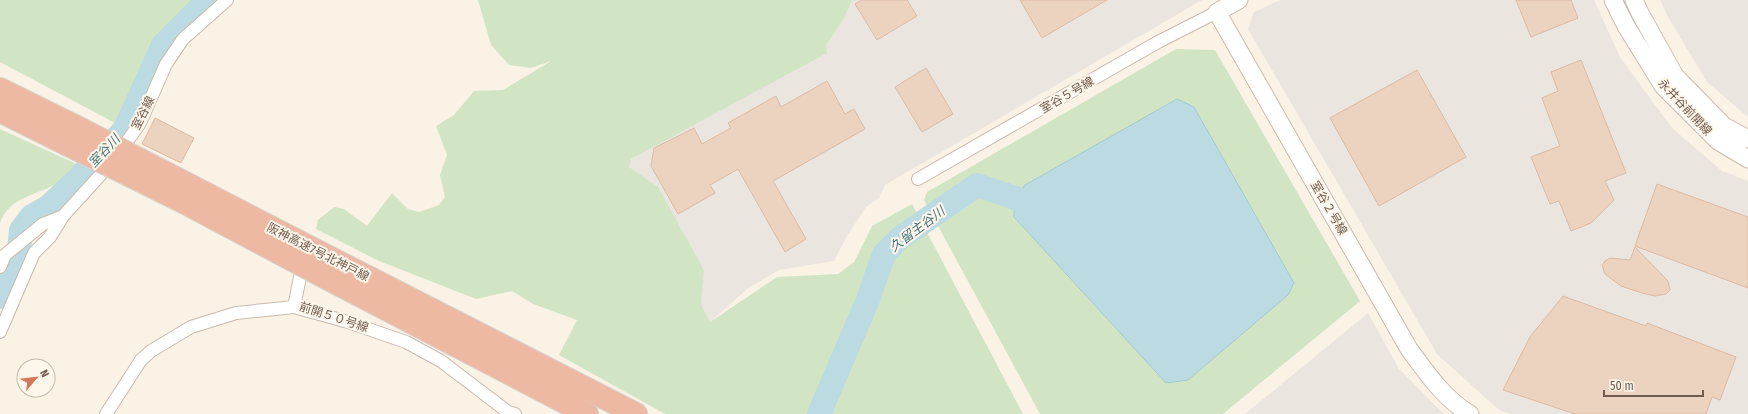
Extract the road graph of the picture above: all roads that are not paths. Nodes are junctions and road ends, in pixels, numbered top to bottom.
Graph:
1 (228, 0) edge
2 (1239, 0) edge
3 (1613, 0) edge
4 (1634, 0) edge
5 (1217, 12) junction
6 (0, 89) edge
7 (0, 111) edge
8 (70, 135) junction
9 (1748, 140) edge
10 (1748, 159) edge
11 (114, 160) junction
12 (918, 179) dead end
13 (63, 216) junction
14 (317, 262) junction
15 (0, 267) edge
16 (294, 307) junction
17 (0, 332) edge
18 (106, 414) edge
19 (515, 414) edge
20 (587, 414) edge
21 (636, 414) edge
22 (1470, 414) edge

1 - 11 street, 室谷線
2 - 5 street
3 - 10 street, 永井谷前開線
4 - 9 street, 永井谷前開線
5 - 12 street, 室谷５号線
5 - 22 street, 室谷２号線
6 - 8 highway, 阪神高速7号北神戸線
7 - 8 highway, 阪神高速7号北神戸線
8 - 14 highway, 阪神高速7号北神戸線, bridge
11 - 13 street, 室谷線
11 - 16 street, 前開５０号線
13 - 15 street, 室谷線
13 - 17 street
14 - 20 highway, 阪神高速7号北神戸線
14 - 21 highway, 阪神高速7号北神戸線
16 - 18 street
16 - 19 street, 前開５０号線

